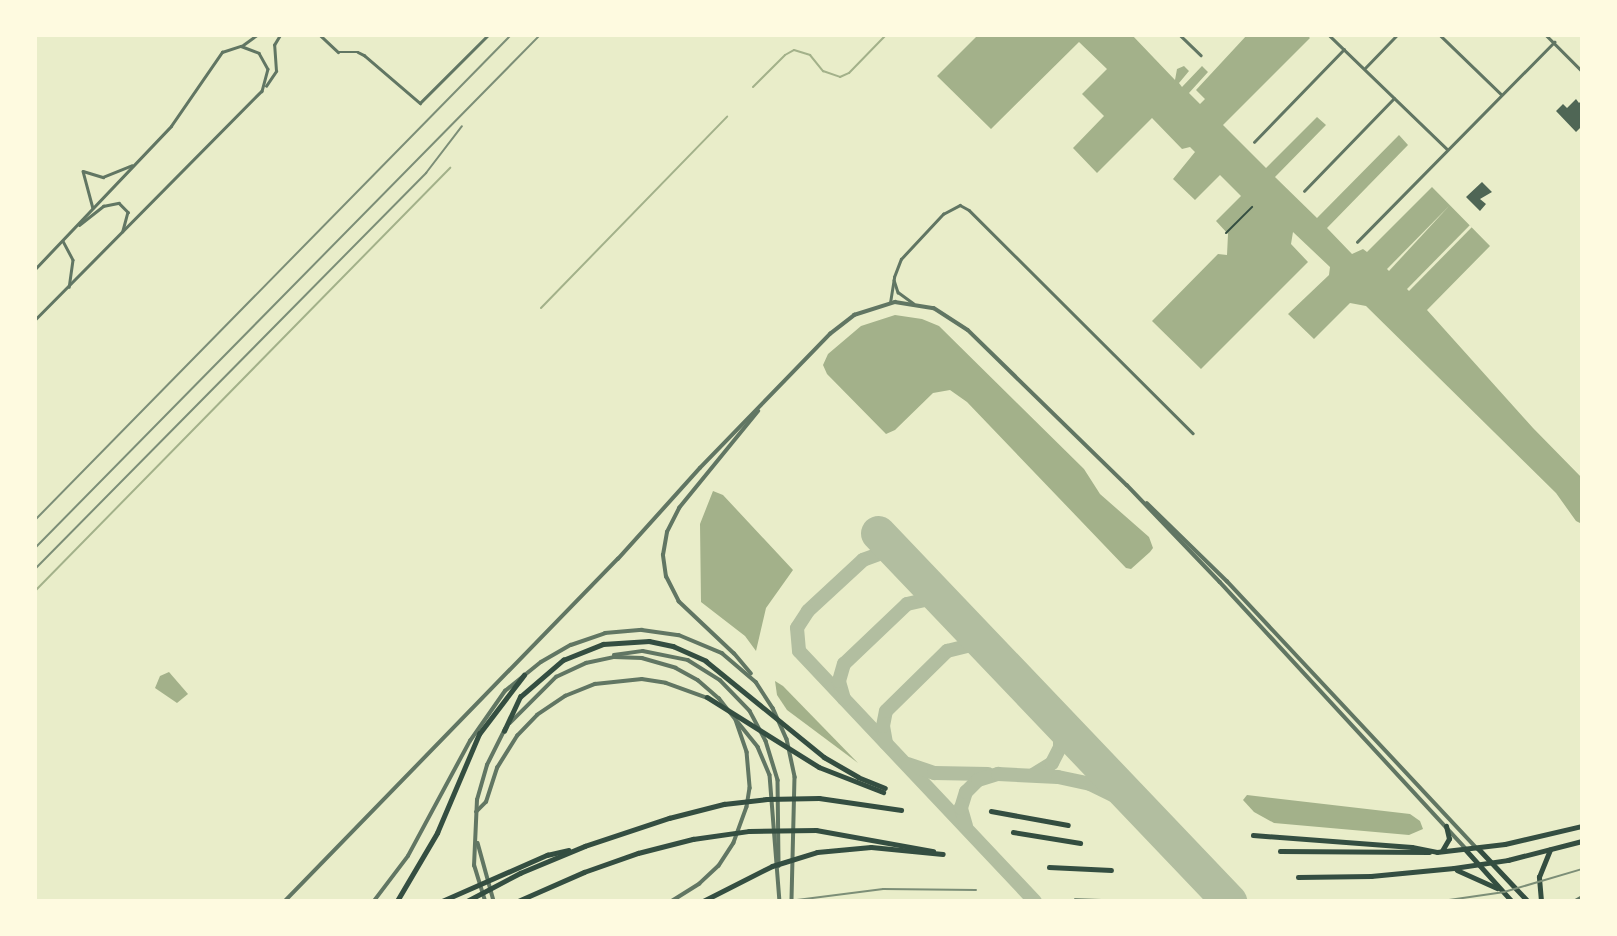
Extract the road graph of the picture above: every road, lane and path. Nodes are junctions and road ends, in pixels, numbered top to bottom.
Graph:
1 (257, 35) edge
2 (280, 35) edge
3 (320, 35) edge
4 (488, 35) edge
5 (1180, 35) edge
6 (1329, 35) edge
7 (1397, 35) edge
8 (1440, 35) edge
9 (1546, 35) edge
10 (1554, 42) junction
11 (241, 46) junction
12 (1344, 49) junction
13 (1201, 55) dead end
14 (1364, 69) junction
15 (1582, 71) edge
16 (262, 91) junction
17 (1501, 94) junction
18 (1394, 98) junction
19 (1254, 142) dead end
20 (1447, 149) junction
21 (136, 163) junction
22 (1304, 191) dead end
23 (1252, 207) dead end
24 (93, 208) junction
25 (73, 229) junction
26 (1226, 233) dead end
27 (122, 234) junction
28 (63, 240) junction
29 (1356, 242) dead end
30 (35, 269) edge
31 (894, 277) junction
32 (69, 287) junction
33 (890, 303) junction
34 (913, 303) junction
35 (35, 320) edge
36 (762, 404) junction
37 (1193, 433) dead end
38 (1127, 485) junction
39 (1226, 589) junction
40 (1238, 593) junction
41 (604, 659) junction
42 (1315, 674) junction
43 (523, 675) junction
44 (1311, 678) junction
45 (756, 682) junction
46 (707, 697) junction
47 (504, 731) junction
48 (901, 810) dead end
49 (991, 811) dead end
50 (476, 812) junction
51 (1068, 825) dead end
52 (1582, 825) edge
53 (1446, 826) junction
54 (1013, 832) dead end
55 (1253, 835) dead end
56 (476, 838) junction
57 (1582, 841) edge
58 (1080, 843) dead end
59 (585, 846) junction
60 (1477, 848) junction
61 (1466, 849) junction
62 (1550, 850) junction
63 (1280, 851) dead end
64 (1439, 852) junction
65 (943, 853) joint
66 (1491, 863) junction
67 (1479, 865) junction
68 (1049, 867) dead end
69 (1454, 869) junction
70 (1111, 870) dead end
71 (1298, 877) dead end
72 (778, 878) junction
73 (1504, 892) junction
74 (1582, 896) edge
75 (285, 901) edge
76 (374, 901) edge
77 (397, 901) edge
78 (442, 901) edge
79 (467, 901) edge
80 (485, 901) edge
81 (494, 901) edge
82 (518, 901) edge
83 (673, 901) edge
84 (703, 901) edge
85 (780, 901) edge
86 (792, 901) edge
87 (1512, 901) edge
88 (1528, 901) edge
89 (1541, 901) edge
90 (1573, 901) edge

1 - 11 street
2 - 16 street
3 - 4 street
5 - 13 street
6 - 12 street
7 - 14 street
8 - 17 street
9 - 10 street
10 - 15 street
10 - 17 street
11 - 16 street
11 - 21 street
12 - 14 street
12 - 19 street
14 - 18 street
16 - 27 street
17 - 20 street
18 - 20 street
18 - 22 street
20 - 29 street
21 - 24 street
21 - 24 street
23 - 26 path
24 - 25 street
25 - 27 street
25 - 28 street
27 - 32 street
28 - 30 street
28 - 32 street
31 - 33 street
31 - 34 street
31 - 37 street
32 - 35 street
33 - 34 street
33 - 36 street
34 - 38 street
36 - 45 street
36 - 75 street
38 - 39 street
38 - 40 street
39 - 40 street
39 - 44 street
40 - 42 street
41 - 47 street
41 - 72 street
41 - 83 street
42 - 44 street
42 - 60 street
43 - 45 street
43 - 76 street
43 - 77 main road
44 - 53 street
45 - 86 street
46 - 47 main road
46 - 50 street
46 - 72 street
47 - 50 street
48 - 59 main road
49 - 51 main road
50 - 56 street
52 - 60 main road
53 - 61 street
53 - 64 main road
54 - 58 main road
55 - 64 main road
56 - 80 street
56 - 81 street
57 - 62 main road
59 - 78 main road
59 - 79 main road
60 - 61 main road
60 - 66 main road
61 - 64 main road
61 - 67 main road
62 - 66 main road
62 - 89 main road
63 - 64 main road
65 - 82 main road
65 - 84 highway
66 - 67 main road
66 - 88 main road
67 - 69 main road
67 - 73 main road
68 - 70 main road
69 - 71 main road
69 - 73 main road
72 - 85 street
73 - 87 main road
74 - 90 street

